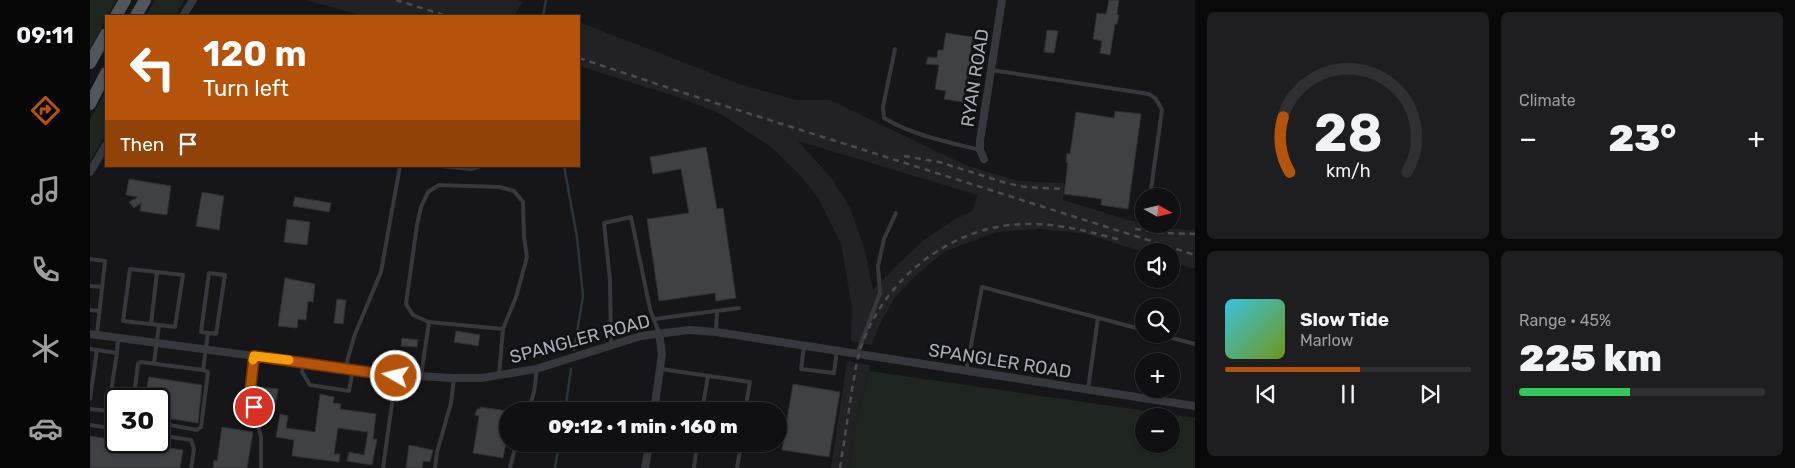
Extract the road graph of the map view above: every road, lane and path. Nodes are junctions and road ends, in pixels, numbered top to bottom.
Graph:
1 (124, 0) edge
2 (145, 0) edge
3 (193, 0) edge
4 (1001, 0) edge
5 (116, 15) edge
6 (137, 15) edge
7 (185, 15) edge
8 (105, 36) edge
9 (895, 49) dead end
10 (90, 63) edge
11 (991, 70) junction
12 (105, 75) edge
13 (90, 104) edge
14 (105, 147) edge
15 (980, 150) junction
16 (984, 159) dead end
17 (400, 167) edge
18 (450, 167) edge
19 (478, 167) edge
20 (90, 172) edge
21 (1151, 188) edge
22 (896, 213) dead end
23 (90, 259) edge
24 (157, 272) junction
25 (90, 286) edge
26 (102, 287) junction
27 (739, 308) dead end
28 (90, 310) edge
29 (99, 311) junction
30 (717, 311) junction
31 (1098, 318) junction
32 (654, 319) junction
33 (429, 322) junction
34 (151, 324) junction
35 (159, 325) junction
36 (1135, 328) edge
37 (503, 329) junction
38 (716, 332) junction
39 (208, 333) junction
40 (659, 333) junction
41 (93, 334) edge
42 (118, 337) junction
43 (1180, 340) edge
44 (157, 343) junction
45 (1195, 344) edge
46 (610, 345) junction
47 (804, 345) junction
48 (90, 349) edge
49 (97, 350) junction
50 (206, 350) junction
51 (837, 350) junction
52 (117, 353) junction
53 (857, 354) junction
54 (254, 356) junction
55 (303, 362) junction
56 (154, 363) junction
57 (349, 368) junction
58 (536, 369) junction
59 (661, 369) junction
60 (203, 370) junction
61 (966, 371) junction
62 (499, 375) junction
63 (396, 376) junction
64 (708, 376) junction
65 (421, 378) junction
66 (454, 378) junction
67 (112, 388) edge
68 (135, 388) dead end
69 (1088, 389) junction
70 (90, 398) edge
71 (532, 402) edge
72 (656, 402) edge
73 (704, 402) edge
74 (747, 402) edge
75 (1195, 406) edge
76 (90, 409) edge
77 (105, 411) edge
78 (90, 425) edge
79 (170, 425) edge
80 (105, 427) edge
81 (170, 437) edge
82 (514, 452) edge
83 (648, 452) edge
84 (696, 452) edge
85 (740, 452) edge
86 (191, 468) edge
87 (261, 468) edge
88 (383, 468) edge
89 (435, 468) edge
90 (510, 468) edge
91 (646, 468) edge
92 (694, 468) edge
93 (737, 468) edge

1 - 5 main road
2 - 6 main road
3 - 7 street
4 - 11 street, RYAN ROAD
8 - 10 main road
9 - 15 lane
11 - 15 street, RYAN ROAD
11 - 21 lane
12 - 13 main road
14 - 20 street
15 - 16 street, RYAN ROAD
17 - 57 lane
18 - 19 lane
22 - 53 lane
23 - 26 lane
24 - 34 lane
24 - 34 lane
24 - 35 lane
25 - 26 lane
26 - 29 lane
27 - 30 lane
28 - 29 lane
29 - 41 lane
30 - 32 lane
30 - 38 lane
31 - 36 lane
31 - 61 lane
31 - 69 lane
32 - 40 lane
32 - 46 lane
33 - 37 lane
33 - 37 lane
33 - 65 lane
34 - 35 lane
35 - 44 lane
37 - 62 lane
38 - 40 street, SPANGLER ROAD
38 - 47 street, SPANGLER ROAD
39 - 39 lane
39 - 50 lane
40 - 46 street, SPANGLER ROAD
40 - 59 street
41 - 42 street, SPANGLER ROAD
42 - 44 street, SPANGLER ROAD
42 - 52 lane
43 - 45 lane
44 - 50 street, SPANGLER ROAD
44 - 56 lane
46 - 58 street, SPANGLER ROAD
47 - 51 street, SPANGLER ROAD
47 - 51 lane
48 - 49 lane
49 - 52 lane
49 - 70 lane
50 - 54 street, SPANGLER ROAD
50 - 60 lane
51 - 53 street, SPANGLER ROAD
52 - 67 lane
53 - 61 street, SPANGLER ROAD
54 - 55 street, SPANGLER ROAD
54 - 87 lane
55 - 57 street, SPANGLER ROAD
55 - 57 lane
56 - 60 lane
56 - 68 lane
57 - 63 street, SPANGLER ROAD
58 - 62 street, SPANGLER ROAD
58 - 71 lane
59 - 64 lane
59 - 72 street
60 - 79 lane
61 - 69 street, SPANGLER ROAD
62 - 66 street, SPANGLER ROAD
63 - 65 street, SPANGLER ROAD
63 - 88 lane
64 - 73 lane
64 - 74 lane
65 - 66 street, SPANGLER ROAD
66 - 89 lane
69 - 75 street, SPANGLER ROAD
76 - 77 lane
78 - 80 lane
81 - 86 lane
82 - 90 lane
83 - 91 street
84 - 92 lane
85 - 93 lane

